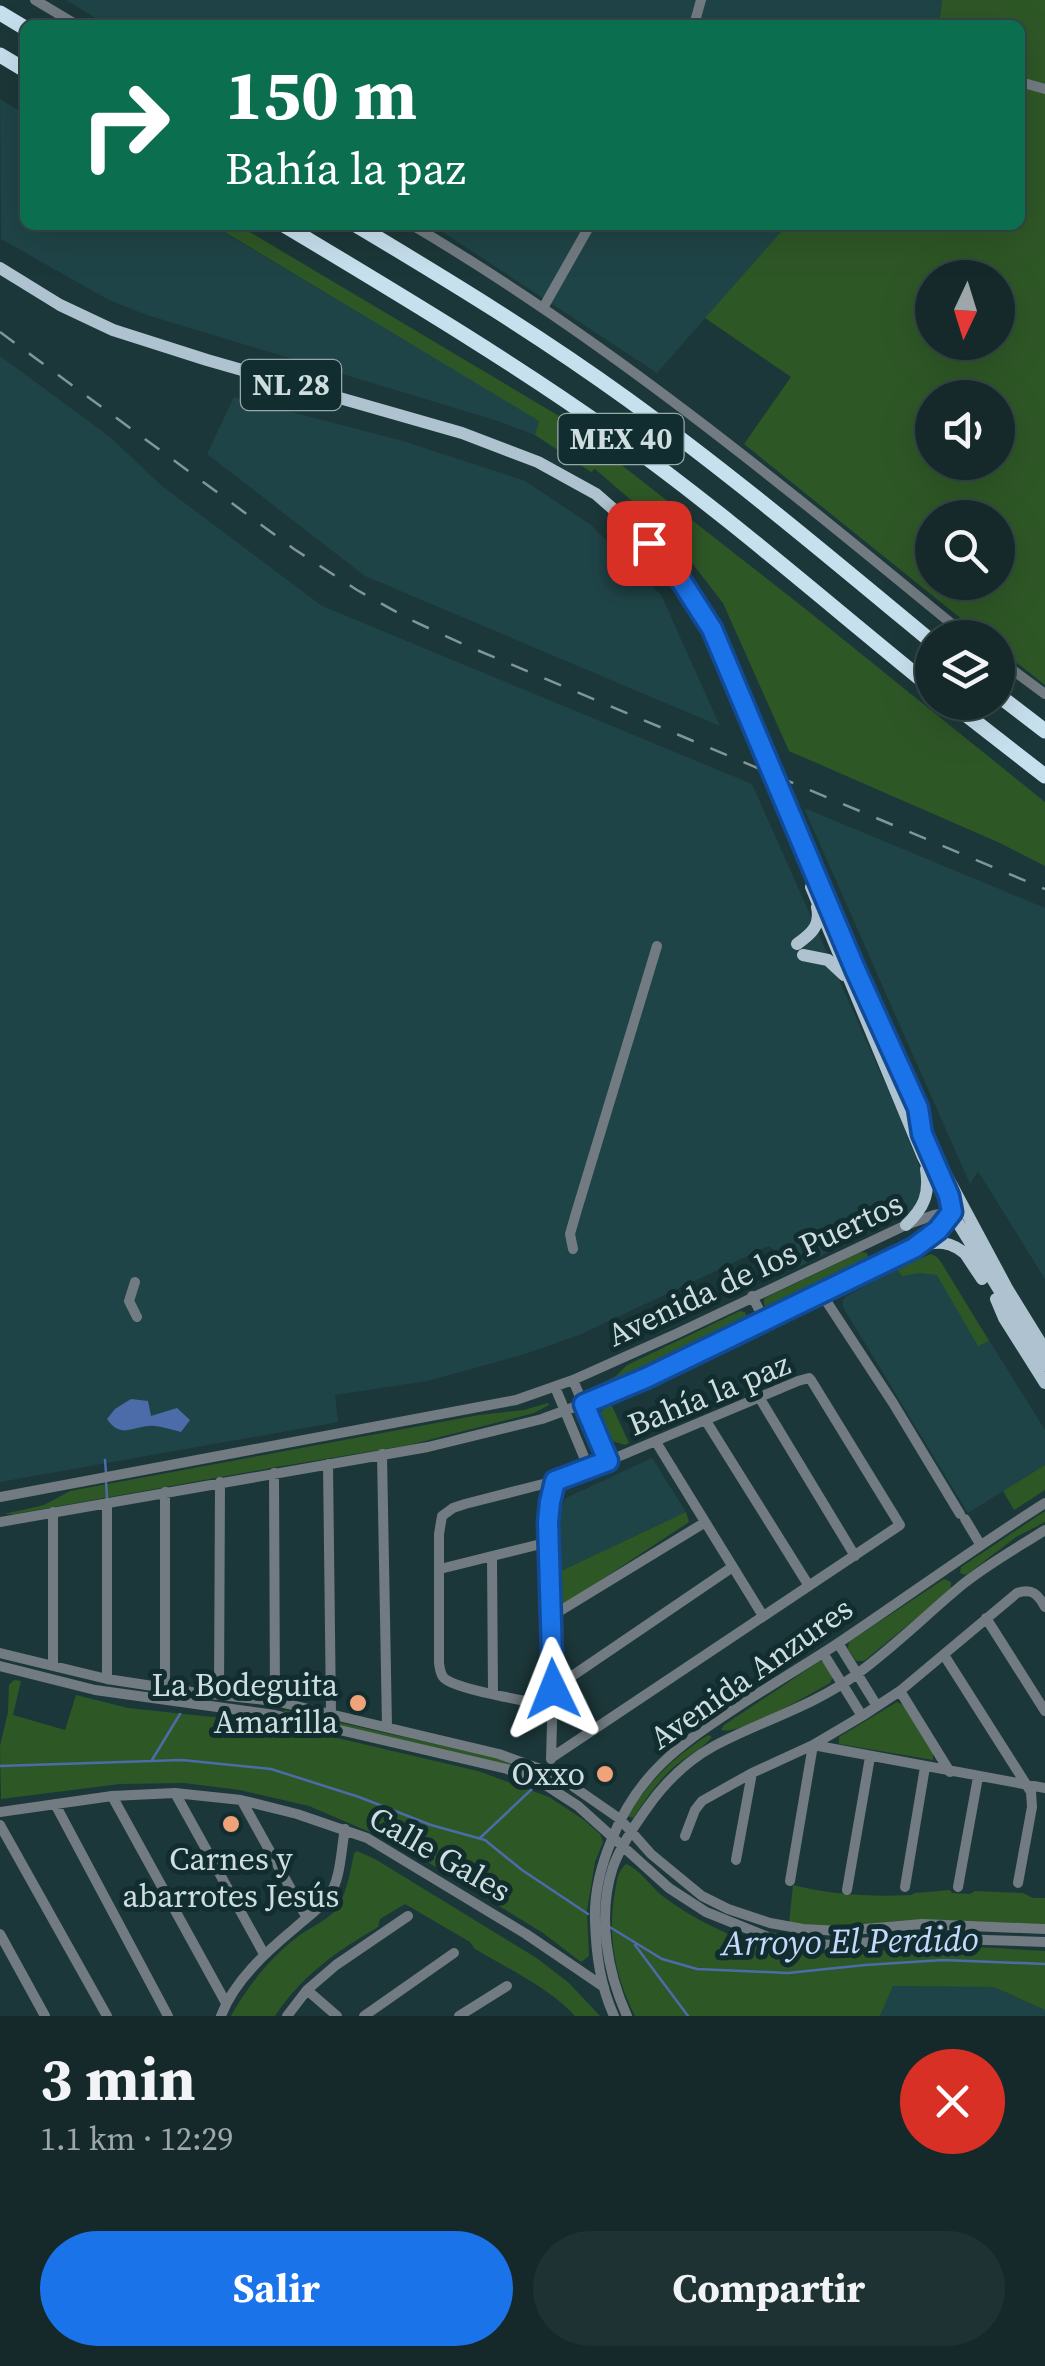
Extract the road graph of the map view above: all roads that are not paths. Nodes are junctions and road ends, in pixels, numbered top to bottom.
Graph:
1 (36, 0) edge
2 (70, 20) edge
3 (292, 230) edge
4 (364, 230) edge
5 (420, 230) edge
6 (587, 230) edge
7 (0, 268) edge
8 (543, 308) junction
9 (587, 490) junction
10 (947, 620) edge
11 (915, 628) edge
12 (1015, 672) edge
13 (915, 674) edge
14 (1045, 694) edge
15 (1015, 708) edge
16 (973, 720) edge
17 (1045, 731) edge
18 (1045, 776) edge
19 (814, 895) junction
20 (657, 946) dead end
21 (851, 983) junction
22 (918, 1108) junction
23 (923, 1157) junction
24 (952, 1212) junction
25 (906, 1225) junction
26 (914, 1248) junction
27 (573, 1249) dead end
28 (964, 1252) junction
29 (135, 1282) dead end
30 (820, 1293) junction
31 (752, 1296) junction
32 (1004, 1296) junction
33 (137, 1317) dead end
34 (765, 1321) junction
35 (1016, 1337) junction
36 (1045, 1350) edge
37 (1045, 1366) edge
38 (574, 1380) junction
39 (1045, 1383) edge
40 (555, 1387) junction
41 (758, 1397) junction
42 (584, 1404) junction
43 (565, 1411) junction
44 (706, 1420) junction
45 (656, 1442) junction
46 (382, 1454) junction
47 (608, 1461) junction
48 (328, 1464) junction
49 (589, 1468) junction
50 (274, 1473) junction
51 (555, 1481) junction
52 (220, 1482) junction
53 (165, 1492) junction
54 (0, 1497) edge
55 (107, 1502) junction
56 (1045, 1503) edge
57 (53, 1512) junction
58 (0, 1522) edge
59 (704, 1523) junction
60 (1041, 1532) edge
61 (549, 1542) junction
62 (980, 1544) junction
63 (1045, 1546) edge
64 (855, 1556) junction
65 (492, 1557) junction
66 (949, 1566) junction
67 (731, 1568) junction
68 (440, 1569) junction
69 (962, 1584) junction
70 (810, 1586) junction
71 (1045, 1607) edge
72 (763, 1616) junction
73 (550, 1617) junction
74 (986, 1618) junction
75 (838, 1643) junction
76 (0, 1653) edge
77 (822, 1653) junction
78 (944, 1655) junction
79 (0, 1666) edge
80 (53, 1666) junction
81 (857, 1674) junction
82 (102, 1678) junction
83 (842, 1684) junction
84 (165, 1688) junction
85 (553, 1689) junction
86 (95, 1690) junction
87 (900, 1691) junction
88 (219, 1694) junction
89 (493, 1694) junction
90 (276, 1701) junction
91 (552, 1706) junction
92 (877, 1706) junction
93 (1045, 1711) edge
94 (275, 1714) junction
95 (331, 1714) junction
96 (862, 1716) junction
97 (711, 1724) junction
98 (387, 1726) junction
99 (723, 1742) junction
100 (813, 1745) junction
101 (870, 1757) junction
102 (551, 1758) junction
103 (925, 1768) junction
104 (950, 1772) junction
105 (752, 1773) junction
106 (543, 1777) junction
107 (978, 1777) junction
108 (1029, 1786) junction
109 (1045, 1788) edge
110 (175, 1794) junction
111 (112, 1796) junction
112 (241, 1800) junction
113 (55, 1804) junction
114 (0, 1812) edge
115 (620, 1818) junction
116 (0, 1825) edge
117 (345, 1829) junction
118 (631, 1830) junction
119 (613, 1835) junction
120 (686, 1836) dead end
121 (623, 1846) junction
122 (736, 1860) dead end
123 (790, 1881) dead end
124 (1018, 1883) dead end
125 (905, 1887) dead end
126 (958, 1887) dead end
127 (847, 1890) dead end
128 (408, 1916) dead end
129 (307, 1918) junction
130 (770, 1924) junction
131 (922, 1924) junction
132 (1045, 1928) edge
133 (0, 1934) edge
134 (768, 1937) junction
135 (923, 1938) junction
136 (1045, 1942) edge
137 (454, 1953) dead end
138 (264, 1954) junction
139 (507, 1986) dead end
140 (602, 1986) junction
141 (307, 1990) junction
142 (616, 1993) junction
143 (226, 2003) junction
144 (45, 2016) edge
145 (107, 2016) edge
146 (168, 2016) edge
147 (221, 2016) edge
148 (287, 2016) edge
149 (338, 2016) edge
150 (364, 2016) edge
151 (459, 2016) edge
152 (614, 2016) edge
153 (627, 2016) edge

1 - 2 street
3 - 13 highway, MEX 40
4 - 11 highway, MEX 40
5 - 8 street
6 - 8 street
7 - 9 main road, NL 28
8 - 10 street
9 - 19 main road, NL 28
9 - 22 main road, NL 28
12 - 14 street
15 - 17 highway
16 - 18 highway
19 - 21 main road, NL 28
19 - 21 main road
20 - 27 street
21 - 23 main road, NL 28
22 - 24 main road
22 - 32 main road, NL 28
23 - 24 main road, NL 28
23 - 25 main road
24 - 25 street, Avenida de los Puertos
24 - 26 street, Avenida de los Puertos
24 - 32 main road
25 - 31 street, Avenida de los Puertos
26 - 28 main road
26 - 30 street, Avenida de los Puertos
28 - 32 main road
28 - 35 main road
29 - 33 street
30 - 34 street, Avenida de los Puertos
30 - 62 street
31 - 34 street
31 - 38 street, Avenida de los Puertos
32 - 35 main road
32 - 36 main road, NL 28
32 - 37 main road, NL 28
34 - 42 street, Avenida de los Puertos
35 - 39 main road
38 - 40 street, Avenida de los Puertos
38 - 42 street
40 - 43 street
40 - 54 street, Avenida de los Puertos
41 - 44 street, Bahía la paz
41 - 64 street
41 - 64 street, Bahía la paz
42 - 43 street, Avenida de los Puertos
42 - 47 street
43 - 46 street, Avenida de los Puertos
43 - 49 street
44 - 45 street, Bahía la paz
44 - 70 street
45 - 47 street, Bahía la paz
45 - 59 street
46 - 48 street, Avenida de los Puertos
46 - 98 street
47 - 49 street, Bahía la paz
48 - 50 street, Avenida de los Puertos
48 - 95 street
49 - 51 street, Bahía la paz
50 - 52 street, Avenida de los Puertos
50 - 90 street
51 - 61 street
51 - 68 street, Bahía la paz
52 - 53 street, Avenida de los Puertos
52 - 88 street
53 - 55 street, Avenida de los Puertos
53 - 84 street
55 - 57 street, Avenida de los Puertos
55 - 82 street
56 - 62 street, Avenida Anzures
57 - 58 street, Avenida de los Puertos
57 - 80 street
59 - 67 street
59 - 73 street
60 - 63 street
60 - 69 street, Avenida Anzures
61 - 65 street
61 - 73 street
62 - 66 street, Avenida Anzures
64 - 70 street, Bahía la paz
65 - 68 street
65 - 89 street
66 - 69 street
66 - 75 street, Avenida Anzures
67 - 72 street
67 - 85 street
68 - 89 street, Bahía la paz
69 - 81 street, Avenida Anzures
70 - 72 street, Bahía la paz
71 - 74 street
72 - 102 street, Bahía la paz
73 - 85 street
74 - 78 street
74 - 93 street
75 - 77 street, Avenida Anzures
75 - 81 street
76 - 80 street
77 - 83 street
77 - 97 street, Avenida Anzures
78 - 87 street
78 - 108 street
79 - 86 street
80 - 82 street
81 - 83 street, Avenida Anzures
81 - 92 street
82 - 84 street
82 - 86 street
83 - 96 street
83 - 99 street, Avenida Anzures
84 - 88 street
85 - 91 street
86 - 94 street
87 - 92 street
87 - 104 street
88 - 90 street
89 - 91 street, Bahía la paz
90 - 94 street
90 - 95 street
91 - 102 street
92 - 96 street
94 - 106 street
95 - 98 street
96 - 100 street
97 - 99 street
97 - 115 street, Avenida Anzures
98 - 106 street
99 - 118 street, Avenida Anzures
100 - 101 street
100 - 105 street
100 - 123 street
101 - 103 street
101 - 127 street
102 - 106 street
103 - 104 street
103 - 125 street
104 - 107 street
105 - 120 street
105 - 122 street
106 - 115 street
106 - 119 street
107 - 108 street
107 - 126 street
108 - 109 street
108 - 124 street
110 - 111 street, Calle Gales
110 - 112 street, Calle Gales
110 - 138 street
111 - 113 street, Calle Gales
111 - 143 street
112 - 117 street, Calle Gales
112 - 129 street
113 - 114 street, Calle Gales
113 - 146 street
115 - 118 street
115 - 119 street, Avenida Anzures
116 - 145 street
117 - 129 street
117 - 140 street, Calle Gales
118 - 121 street, Avenida Anzures
118 - 130 street
119 - 121 street
119 - 140 street, Avenida Anzures
121 - 134 street
121 - 142 street, Avenida Anzures
128 - 141 street
129 - 138 street
130 - 131 street
130 - 134 street
131 - 132 street
131 - 135 street
133 - 144 street
134 - 135 street
135 - 136 street
137 - 150 street
138 - 143 street
139 - 151 street
140 - 142 street, Calle Gales
140 - 152 street, Avenida Anzures
141 - 148 street
141 - 149 street
142 - 153 street
143 - 147 street

